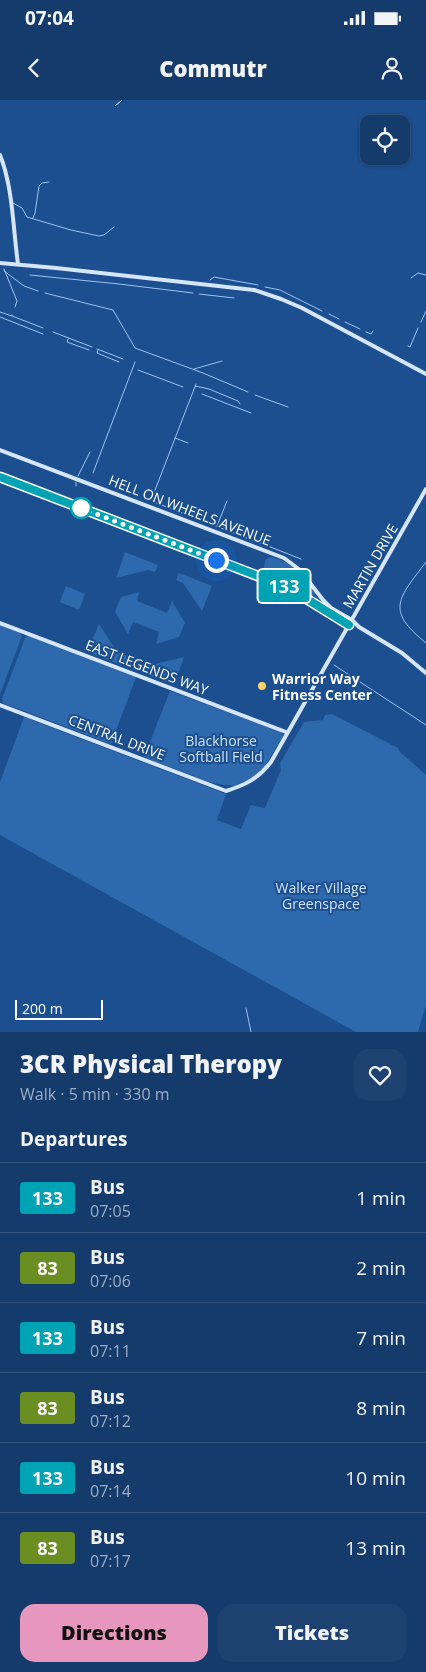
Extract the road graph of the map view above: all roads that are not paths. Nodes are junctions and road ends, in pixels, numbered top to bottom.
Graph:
1 (0, 155) edge
2 (0, 263) edge
3 (18, 264) junction
4 (426, 374) edge
5 (0, 450) edge
6 (0, 477) edge
7 (426, 489) edge
8 (352, 620) junction
9 (0, 623) edge
10 (349, 625) junction
11 (359, 627) junction
12 (426, 673) edge
13 (0, 705) edge
14 (286, 732) junction
15 (226, 791) joint

1 - 3 street
2 - 3 street
3 - 4 street
5 - 8 street, HELL ON WHEELS AVENUE
6 - 10 street
7 - 8 street, MARTIN DRIVE
8 - 10 street, MARTIN DRIVE
8 - 11 street, HELL ON WHEELS AVENUE
9 - 14 street, EAST LEGENDS WAY
10 - 11 street
10 - 14 street, MARTIN DRIVE
11 - 12 street
13 - 15 street, CENTRAL DRIVE
14 - 15 street, MARTIN DRIVE

